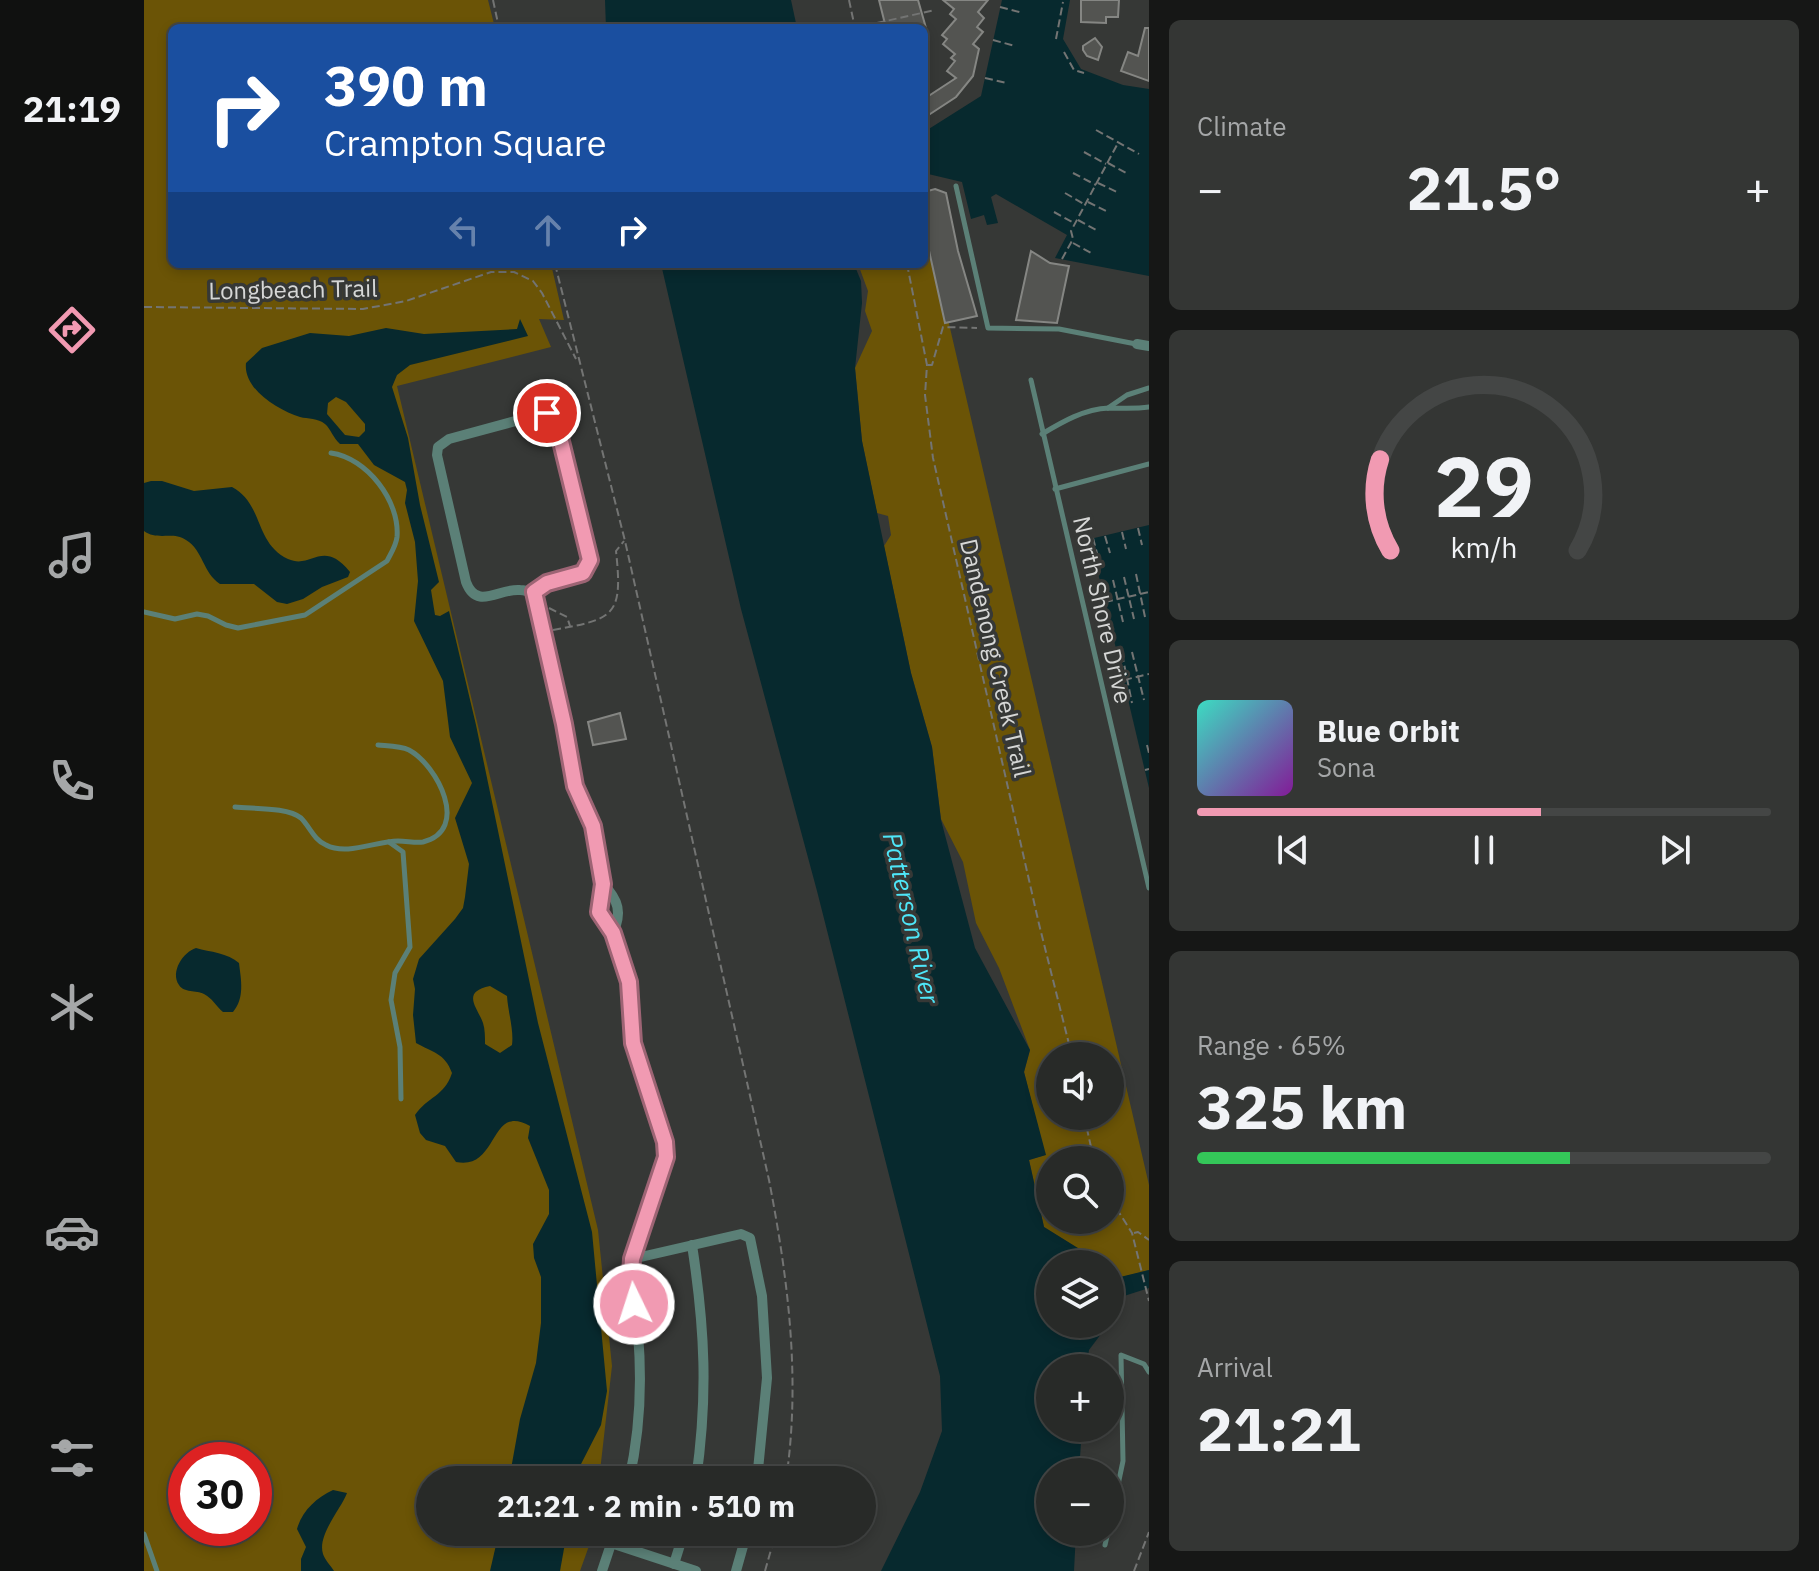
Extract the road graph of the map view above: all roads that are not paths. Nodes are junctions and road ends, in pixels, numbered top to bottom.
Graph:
1 (956, 186) dead end
2 (1137, 344) joint
3 (1149, 346) edge
4 (1031, 380) dead end
5 (1149, 388) edge
6 (1149, 407) edge
7 (1107, 408) junction
8 (1042, 434) junction
9 (331, 453) dead end
10 (1149, 464) edge
11 (1055, 489) junction
12 (534, 592) junction
13 (144, 612) edge
14 (378, 745) dead end
15 (235, 807) dead end
16 (389, 842) junction
17 (603, 884) junction
18 (1149, 888) edge
19 (613, 933) junction
20 (401, 1099) dead end
21 (692, 1245) junction
22 (632, 1259) junction
23 (1149, 1372) edge
24 (1123, 1458) edge
25 (631, 1466) edge
26 (698, 1466) edge
27 (758, 1466) edge
28 (144, 1534) edge
29 (610, 1546) edge
30 (633, 1546) edge
31 (680, 1546) edge
32 (743, 1546) edge
33 (674, 1564) junction
34 (157, 1571) edge
35 (602, 1571) edge
36 (696, 1571) edge
37 (736, 1571) edge

1 - 2 lane
2 - 3 street
4 - 8 lane, North Shore Drive
5 - 7 lane
6 - 7 lane
7 - 8 lane
8 - 11 lane, North Shore Drive
9 - 13 lane
10 - 11 lane
11 - 18 lane, North Shore Drive
12 - 12 street
12 - 17 street
14 - 16 lane
15 - 16 lane
16 - 20 lane
17 - 19 street
17 - 19 street
19 - 22 street
21 - 22 street
21 - 26 street
21 - 27 street
22 - 25 street
23 - 24 lane
28 - 34 lane
29 - 35 street
30 - 33 street
31 - 33 street
32 - 37 street
33 - 36 street

